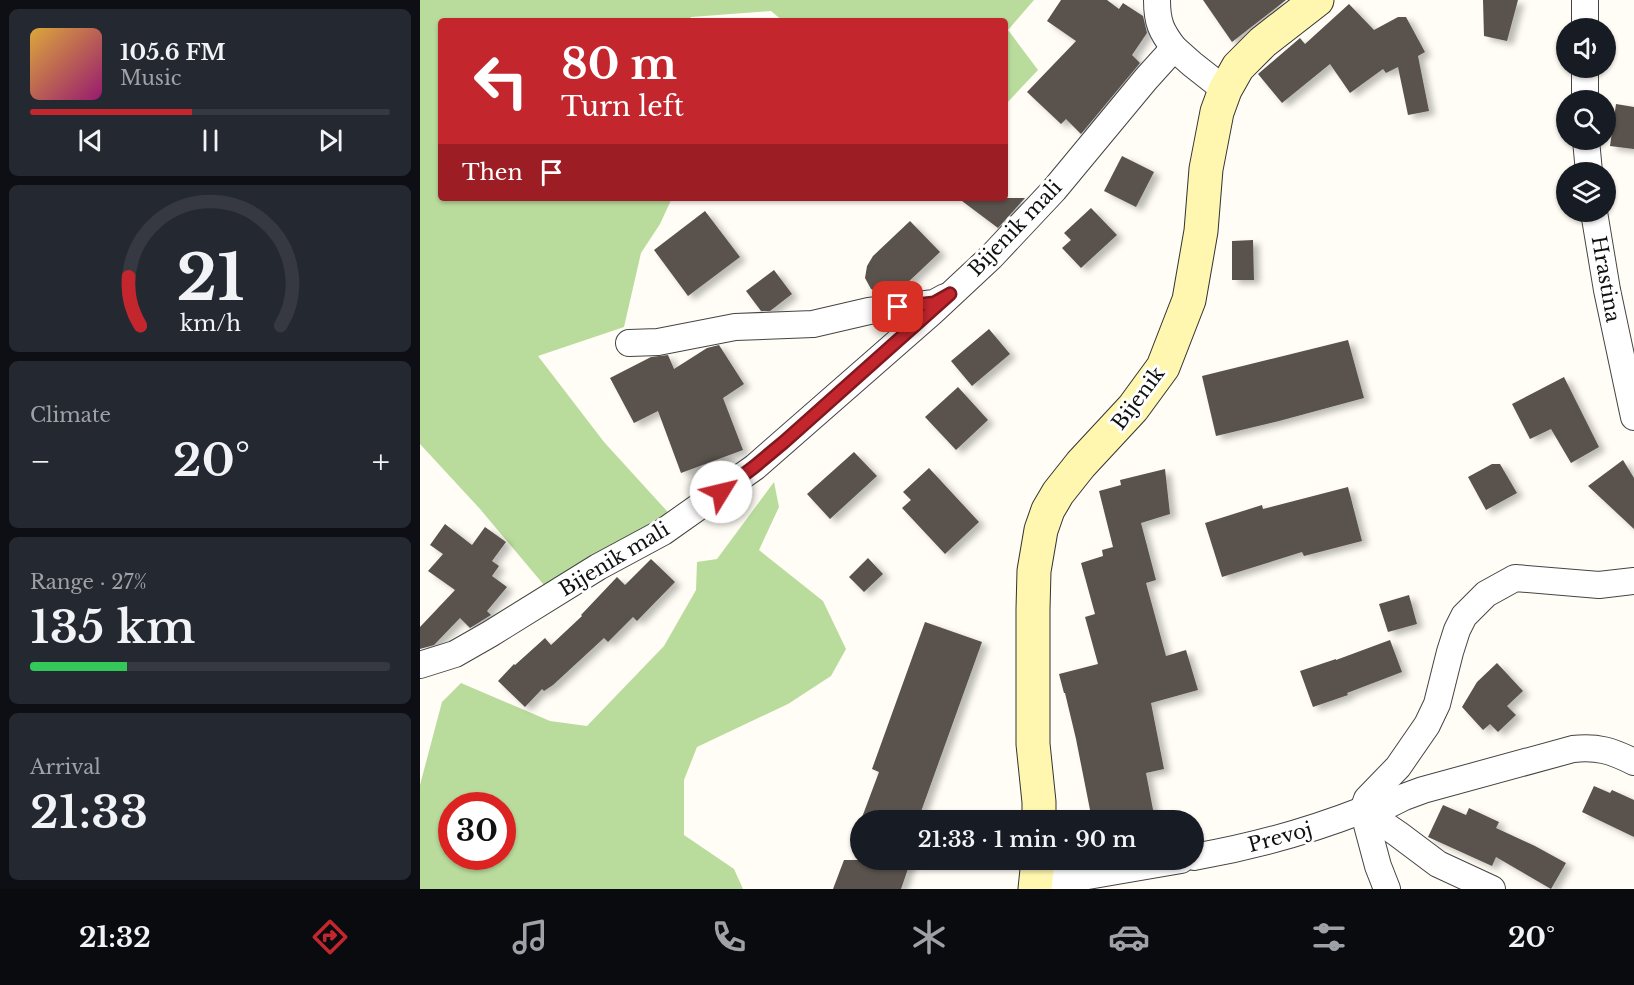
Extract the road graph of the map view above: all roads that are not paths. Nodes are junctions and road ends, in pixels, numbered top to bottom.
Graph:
1 (1157, 0) edge
2 (1317, 0) edge
3 (1586, 0) edge
4 (1585, 18) edge
5 (1174, 48) junction
6 (1225, 90) junction
7 (1596, 222) edge
8 (950, 294) junction
9 (629, 343) dead end
10 (1634, 417) edge
11 (1634, 581) edge
12 (420, 664) edge
13 (1634, 762) edge
14 (1039, 810) edge
15 (1363, 810) junction
16 (1204, 855) edge
17 (1101, 870) edge
18 (1036, 878) edge
19 (1387, 889) edge
20 (1492, 889) edge

1 - 5 street
2 - 6 main road, Bijenik
3 - 4 street
5 - 6 street
5 - 8 street, Bijenik mali
6 - 14 main road, Bijenik
7 - 10 street, Hrastina
8 - 9 street
8 - 12 street, Bijenik mali
11 - 15 street
13 - 15 street, Prevoj
15 - 16 street, Prevoj
15 - 19 street
15 - 20 street
17 - 18 street

